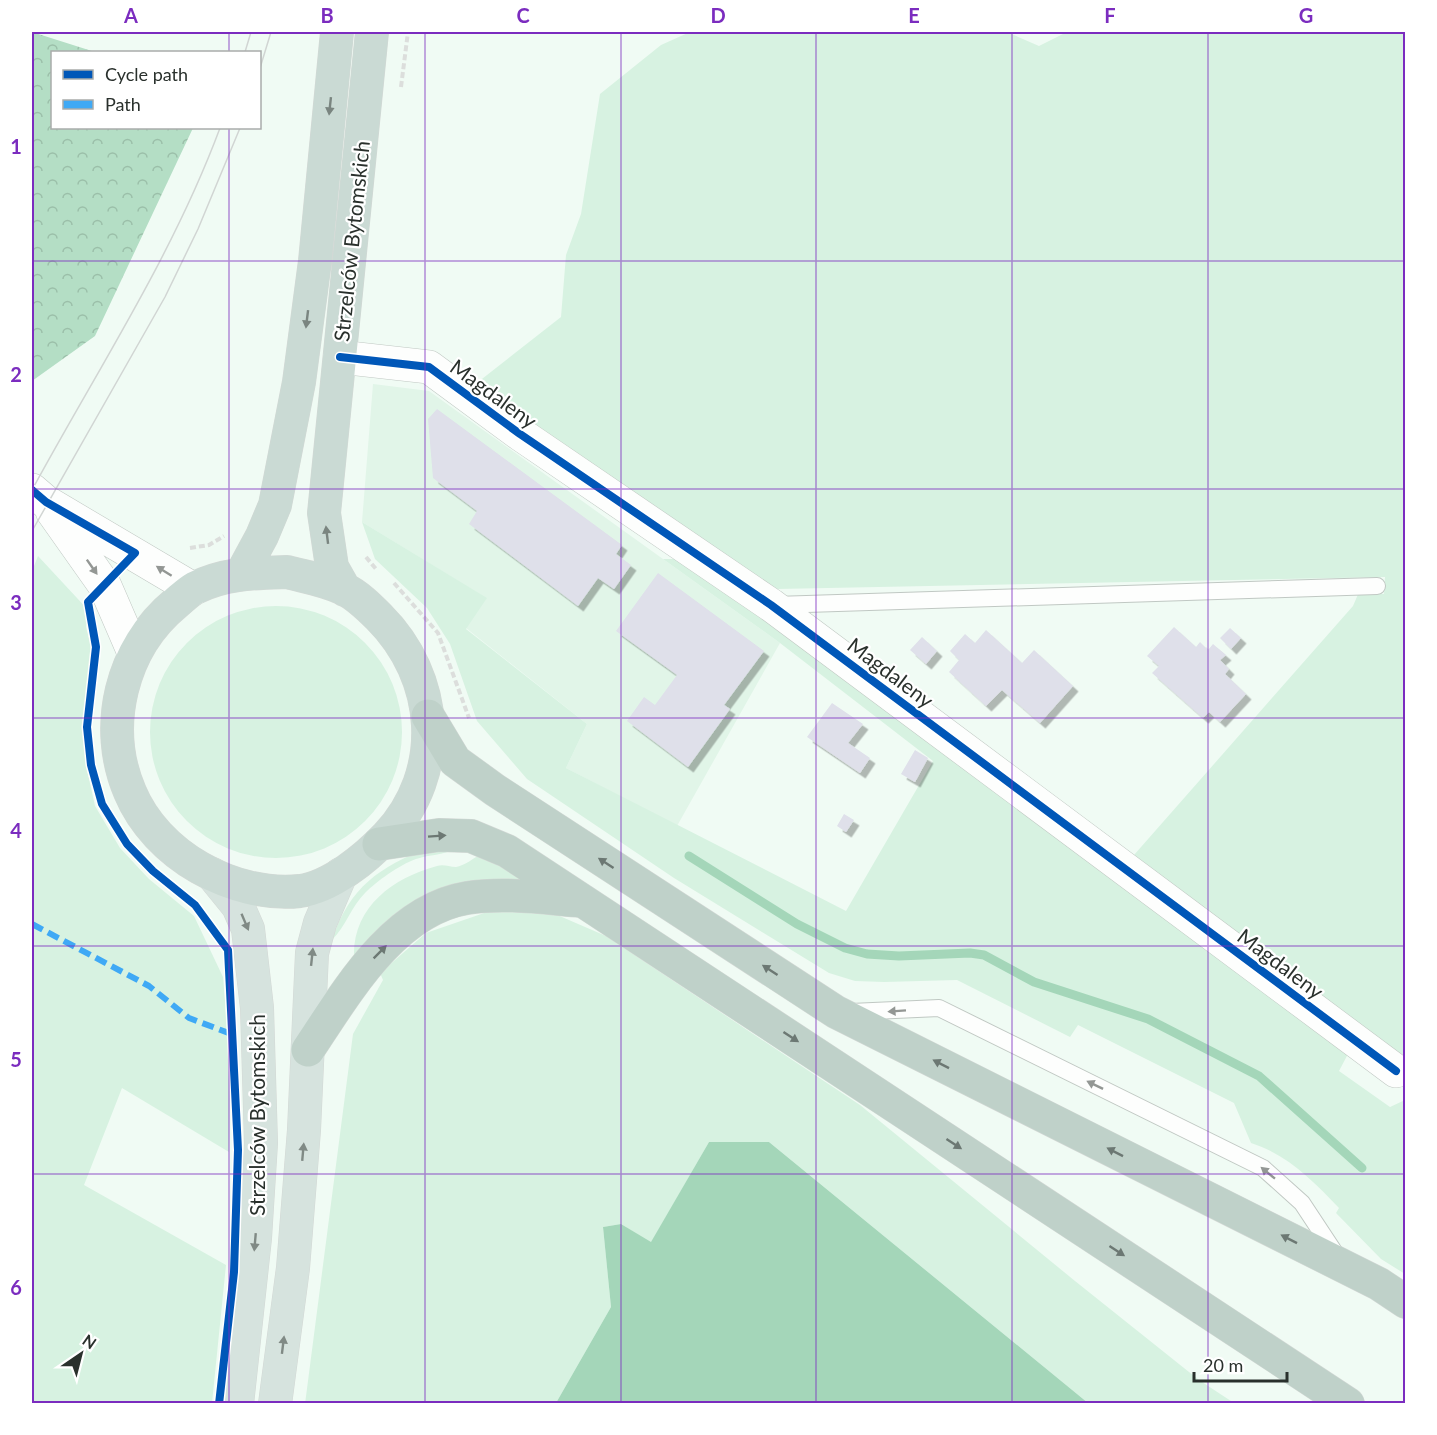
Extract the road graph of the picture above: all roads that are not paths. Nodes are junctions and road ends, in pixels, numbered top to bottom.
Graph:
1 (337, 32) edge
2 (372, 32) edge
3 (340, 357) junction
4 (39, 496) edge
5 (242, 573) junction
6 (1377, 586) dead end
7 (193, 589) junction
8 (345, 590) junction
9 (771, 605) junction
10 (134, 652) junction
11 (428, 716) junction
12 (379, 844) junction
13 (212, 874) junction
14 (341, 874) junction
15 (585, 901) junction
16 (836, 1012) junction
17 (308, 1050) junction
18 (1401, 1074) edge
19 (1344, 1267) junction
20 (1406, 1302) edge
21 (237, 1404) edge
22 (275, 1404) edge
23 (1348, 1404) edge

1 -> 5 highway, Strzelców Bytomskich
2 - 3 highway, Strzelców Bytomskich
8 -> 3 highway, Strzelców Bytomskich
3 - 9 street, Magdaleny
7 -> 4 street
4 -> 10 street
5 - 7 highway
5 - 8 highway
6 - 9 lane
7 - 10 highway
8 - 11 highway
9 - 18 street, Magdaleny
10 - 13 highway
11 - 12 highway
16 -> 11 highway
12 - 14 highway
12 -> 15 highway
13 - 14 highway
13 -> 21 main road, Strzelców Bytomskich
17 -> 14 main road, Strzelców Bytomskich
17 -> 15 highway
15 -> 23 highway
19 -> 16 highway
19 -> 16 lane
22 -> 17 main road, Strzelców Bytomskich
19 - 20 highway

